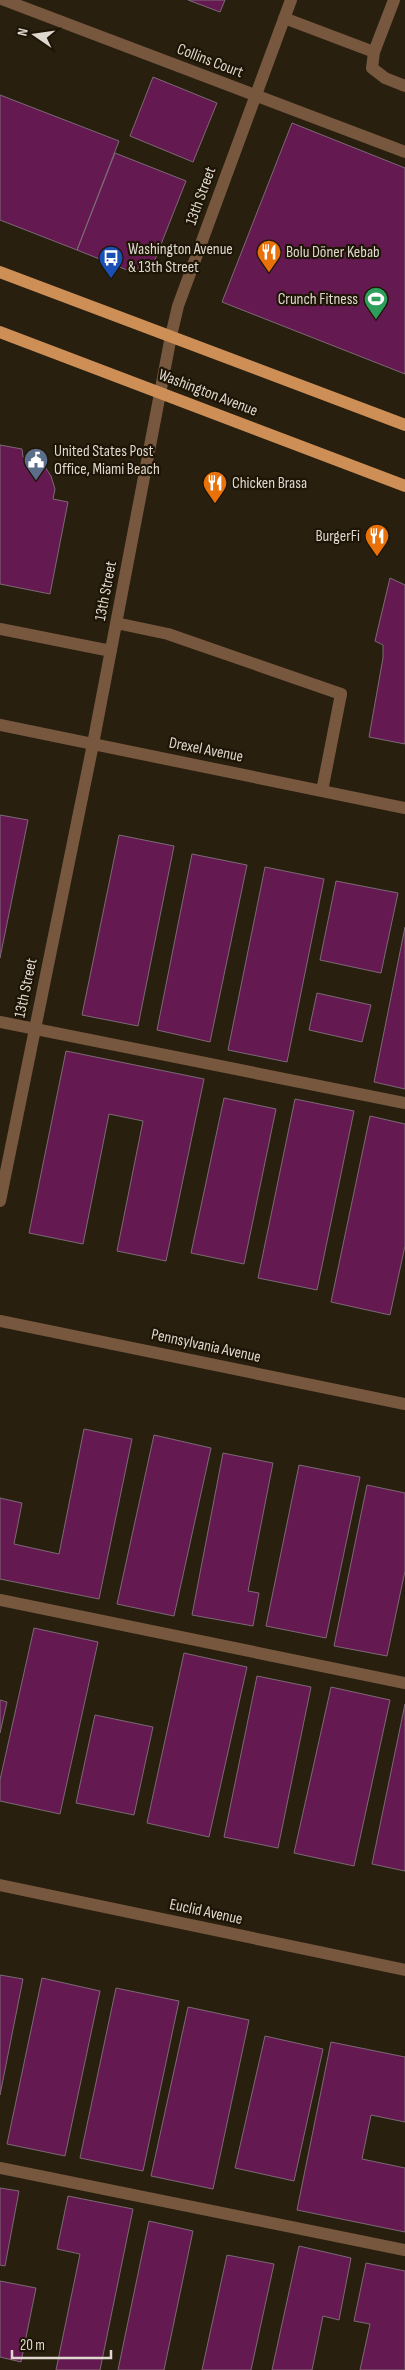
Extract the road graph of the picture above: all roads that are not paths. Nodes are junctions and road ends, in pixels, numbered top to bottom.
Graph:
1 (4, 0) edge
2 (291, 0) edge
3 (394, 0) edge
4 (284, 18) junction
5 (374, 52) junction
6 (405, 86) edge
7 (255, 95) junction
8 (405, 152) edge
9 (0, 272) edge
10 (0, 332) edge
11 (170, 336) junction
12 (160, 393) junction
13 (405, 425) edge
14 (405, 486) edge
15 (116, 623) junction
16 (0, 629) edge
17 (111, 651) junction
18 (0, 725) edge
19 (93, 744) junction
20 (322, 791) junction
21 (405, 808) edge
22 (0, 1022) edge
23 (35, 1029) junction
24 (405, 1103) edge
25 (0, 1201) edge
26 (0, 1321) edge
27 (405, 1404) edge
28 (0, 1600) edge
29 (405, 1683) edge
30 (0, 1885) edge
31 (405, 1970) edge
32 (0, 2168) edge
33 (405, 2250) edge

1 - 7 street, Collins Court
2 - 4 street, 13th Street
3 - 5 street
4 - 5 street
4 - 7 street, 13th Street
5 - 6 street
7 - 8 street, Collins Court
7 - 11 street, 13th Street
9 - 11 main road
10 - 12 main road, Washington Avenue
11 - 12 street, 13th Street
11 - 13 main road
12 - 14 main road, Washington Avenue
12 - 15 street, 13th Street
15 - 17 street, 13th Street
15 - 20 street
16 - 17 street
17 - 19 street, 13th Street
18 - 19 street, Drexel Avenue
19 - 20 street, Drexel Avenue
19 - 23 street, 13th Street
20 - 21 street, Drexel Avenue
22 - 23 street
23 - 24 street
23 - 25 street, 13th Street
26 - 27 street, Pennsylvania Avenue
28 - 29 street
30 - 31 street, Euclid Avenue
32 - 33 street

